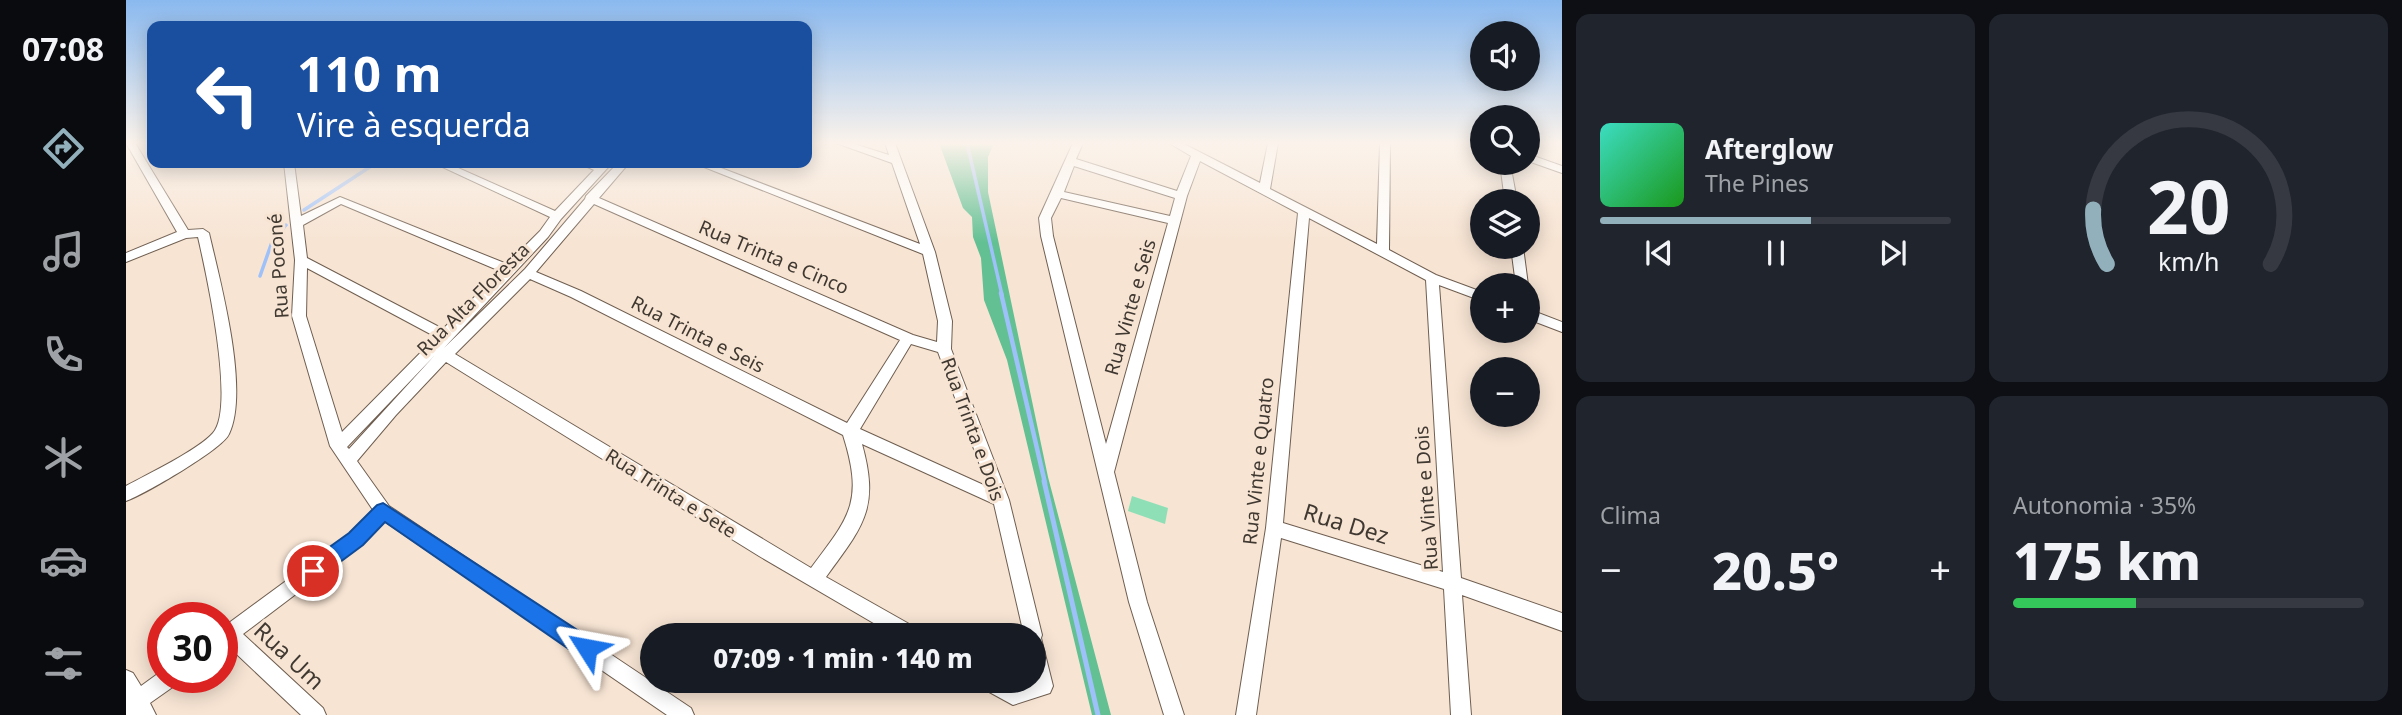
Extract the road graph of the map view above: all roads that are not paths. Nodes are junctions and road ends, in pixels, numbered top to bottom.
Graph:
1 (150, 176) edge
2 (291, 176) edge
3 (469, 176) edge
4 (594, 176) edge
5 (611, 176) edge
6 (734, 176) edge
7 (901, 176) edge
8 (1063, 176) edge
9 (1119, 176) edge
10 (1189, 176) edge
11 (1238, 176) edge
12 (1267, 176) edge
13 (1384, 176) edge
14 (1264, 190) junction
15 (1056, 194) junction
16 (1181, 196) junction
17 (590, 198) junction
18 (1304, 211) junction
19 (557, 216) junction
20 (1174, 221) junction
21 (296, 224) junction
22 (184, 234) junction
23 (544, 234) junction
24 (561, 237) junction
25 (929, 252) junction
26 (1383, 253) junction
27 (126, 258) edge
28 (300, 260) junction
29 (509, 270) junction
30 (527, 273) junction
31 (1432, 278) junction
32 (1470, 292) edge
33 (1540, 319) edge
34 (1562, 327) edge
35 (908, 338) junction
36 (441, 346) junction
37 (944, 349) junction
38 (850, 432) junction
39 (338, 446) junction
40 (348, 461) junction
41 (1107, 472) junction
42 (126, 494) edge
43 (1001, 500) junction
44 (383, 511) junction
45 (1274, 527) junction
46 (814, 579) junction
47 (1452, 583) junction
48 (1562, 621) edge
49 (890, 623) edge
50 (1029, 623) edge
51 (238, 626) edge
52 (238, 647) edge
53 (126, 680) edge
54 (153, 693) edge
55 (136, 709) edge
56 (316, 715) edge
57 (684, 715) edge
58 (1174, 715) edge
59 (1247, 715) edge
60 (1461, 715) edge

1 - 22 street
2 - 21 street, Rua Poconé
3 - 19 street
4 - 19 street
5 - 17 street, Rua Alta Floresta
6 - 25 street
7 - 25 street, Rua Trinta e Dois
8 - 15 street
9 - 16 street
10 - 16 street, Rua Vinte e Seis
11 - 14 street
12 - 14 street
13 - 26 street
14 - 18 street
15 - 20 street
15 - 41 street
16 - 20 street, Rua Vinte e Seis
17 - 24 street, Rua Alta Floresta
17 - 35 street, Rua Trinta e Cinco
18 - 26 street
18 - 45 street, Rua Vinte e Quatro
19 - 23 street
20 - 41 street, Rua Vinte e Seis
21 - 28 street, Rua Poconé
21 - 29 street
22 - 27 street
22 - 42 street
23 - 24 street
23 - 29 street
24 - 30 street, Rua Alta Floresta
25 - 37 street, Rua Trinta e Dois
26 - 31 street
28 - 36 street, Rua Trinta e Sete
28 - 39 street, Rua Poconé
29 - 36 street
30 - 36 street, Rua Alta Floresta
30 - 38 street, Rua Trinta e Seis
31 - 32 street
31 - 47 street, Rua Vinte e Dois
33 - 34 street
35 - 37 street, Rua Trinta e Cinco
35 - 38 street
36 - 39 street
36 - 40 street, Rua Alta Floresta
36 - 46 street, Rua Trinta e Sete
37 - 43 street, Rua Trinta e Dois
38 - 43 street
38 - 46 street
39 - 40 street, Rua Poconé
40 - 44 street, Rua Poconé
41 - 58 street
43 - 50 street, Rua Trinta e Dois
44 - 51 street
44 - 57 street
45 - 47 street, Rua Dez
45 - 59 street, Rua Vinte e Quatro
46 - 49 street, Rua Trinta e Sete
47 - 48 street, Rua Dez
47 - 60 street, Rua Vinte e Dois
52 - 56 street, Rua Um
53 - 55 street
54 - 55 street

